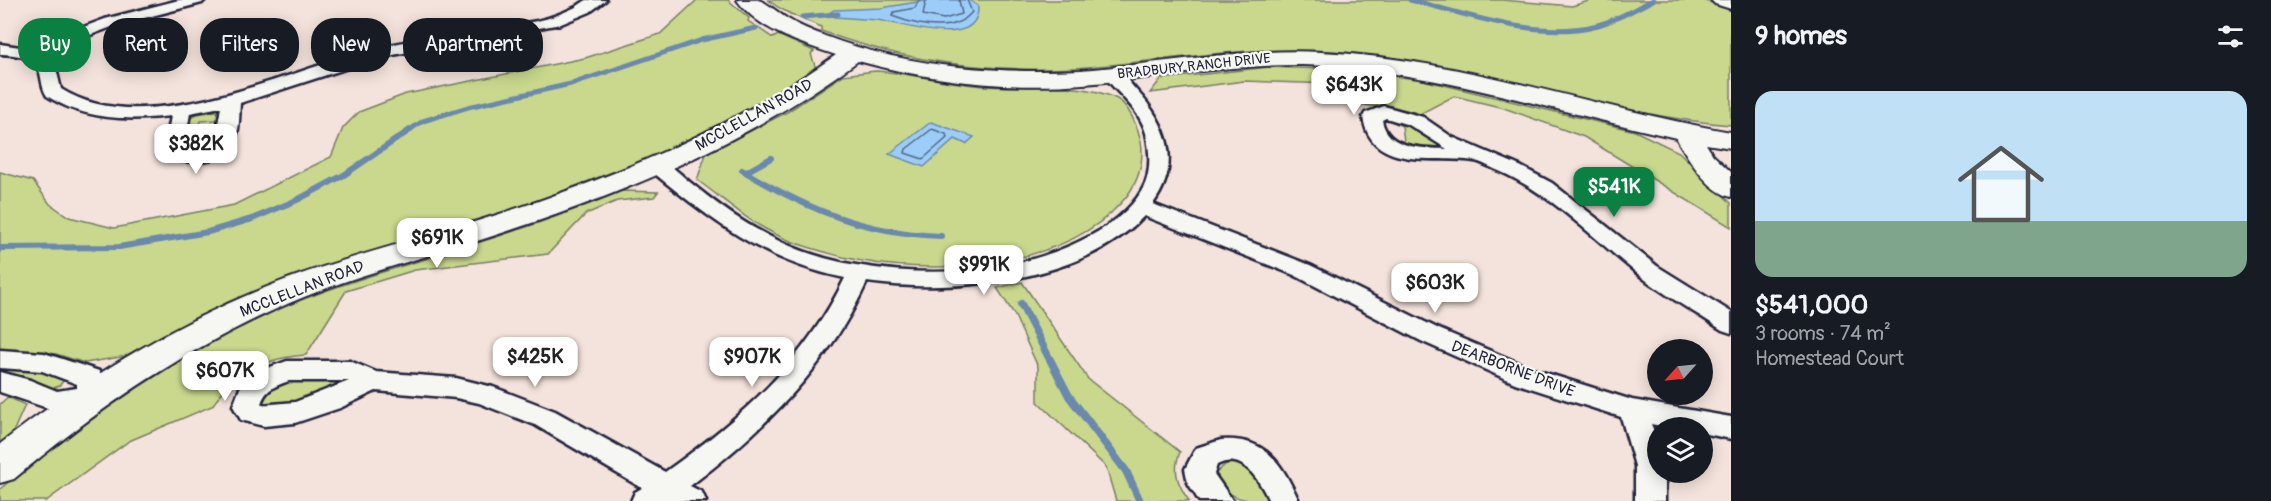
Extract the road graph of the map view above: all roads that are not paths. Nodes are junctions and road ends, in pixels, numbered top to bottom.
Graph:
1 (198, 0) edge
2 (598, 0) edge
3 (748, 0) edge
4 (1722, 0) edge
5 (1731, 3) edge
6 (91, 29) edge
7 (0, 49) edge
8 (18, 52) edge
9 (855, 53) junction
10 (48, 72) edge
11 (1112, 74) junction
12 (231, 100) junction
13 (181, 109) junction
14 (1731, 129) edge
15 (1684, 130) junction
16 (1731, 140) edge
17 (1475, 155) dead end
18 (656, 165) junction
19 (1731, 188) edge
20 (1140, 207) junction
21 (859, 273) junction
22 (1731, 324) edge
23 (0, 359) edge
24 (373, 381) dead end
25 (0, 382) edge
26 (91, 396) junction
27 (1632, 410) junction
28 (1731, 428) edge
29 (0, 467) edge
30 (668, 496) edge
31 (1218, 501) edge
32 (1284, 501) edge
33 (1650, 501) edge

1 - 6 street
2 - 12 street
3 - 9 street, BRADBURY RANCH DRIVE
4 - 5 street
7 - 8 street
9 - 11 street, BRADBURY RANCH DRIVE
9 - 18 street, MCCLELLAN ROAD
10 - 13 street
11 - 15 street, BRADBURY RANCH DRIVE
11 - 20 street
12 - 13 street
12 - 13 street
14 - 15 street, BRADBURY RANCH DRIVE
15 - 16 street, BRADBURY RANCH DRIVE
15 - 19 street
17 - 22 street
18 - 21 street
18 - 26 street, MCCLELLAN ROAD
20 - 21 street
20 - 27 street, DEARBORNE DRIVE
21 - 30 street
23 - 26 street
24 - 30 street
25 - 26 street
26 - 29 street, MCCLELLAN ROAD
27 - 28 street, DEARBORNE DRIVE
27 - 33 street
31 - 32 street

